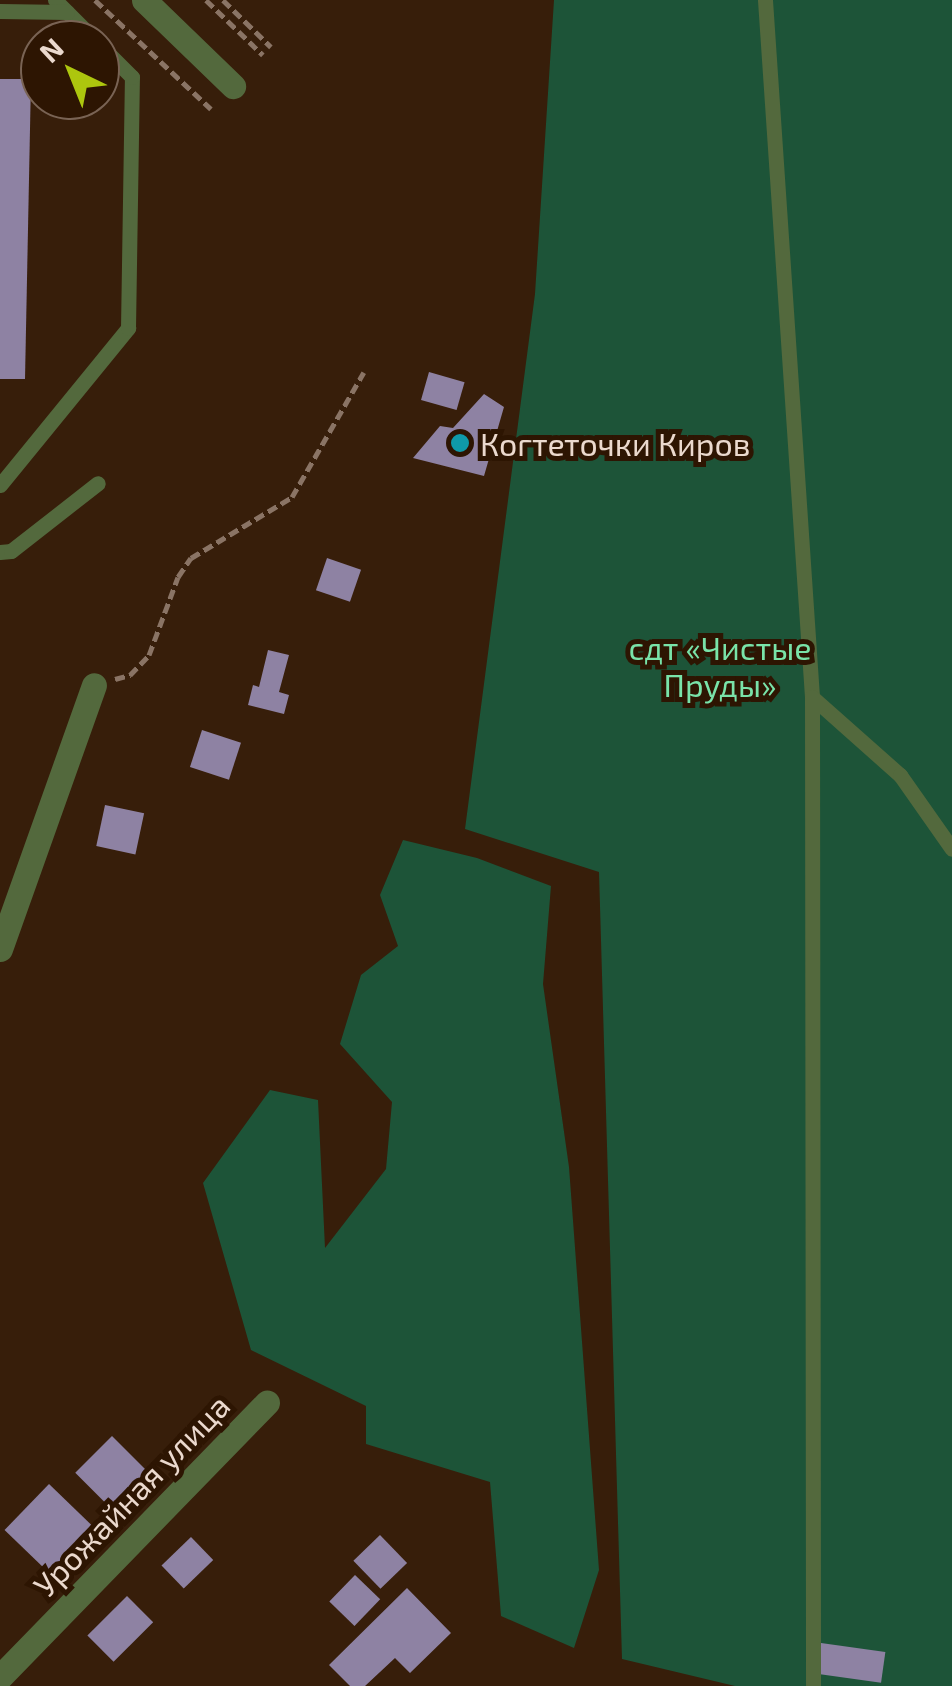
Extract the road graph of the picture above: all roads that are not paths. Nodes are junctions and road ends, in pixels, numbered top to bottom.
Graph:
1 (144, 0) edge
2 (764, 0) edge
3 (61, 6) edge
4 (0, 11) edge
5 (120, 65) edge
6 (233, 86) dead end
7 (98, 483) dead end
8 (0, 485) edge
9 (0, 552) edge
10 (94, 685) road end
11 (812, 697) junction
12 (952, 849) edge
13 (0, 949) edge
14 (267, 1402) dead end
15 (0, 1677) edge
16 (813, 1686) edge

1 - 6 street
2 - 11 lane
3 - 4 lane
5 - 8 lane
7 - 9 lane
10 - 13 street
11 - 12 lane
11 - 16 lane
14 - 15 street, Урожайная улица

